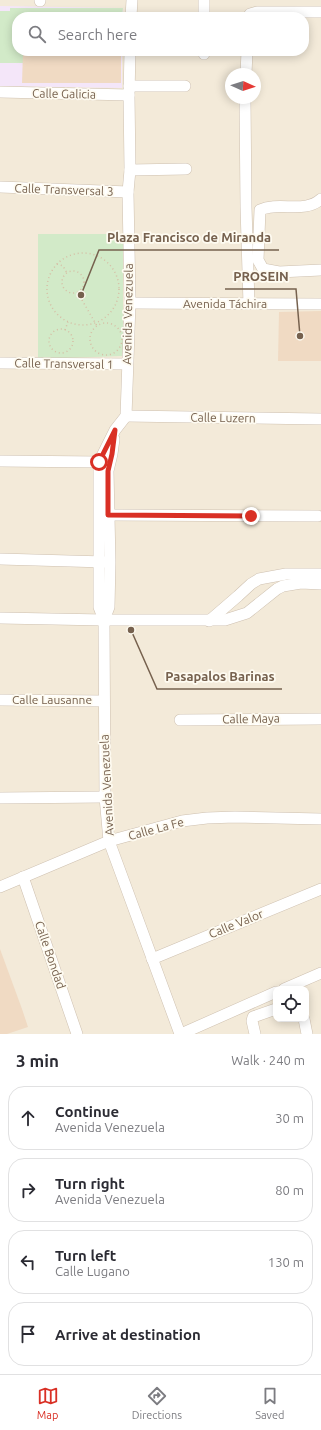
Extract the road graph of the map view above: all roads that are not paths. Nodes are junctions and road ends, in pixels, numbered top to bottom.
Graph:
1 (132, 0) edge
2 (204, 0) edge
3 (131, 12) edge
4 (204, 12) edge
5 (256, 12) edge
6 (309, 12) edge
7 (309, 12) edge
8 (321, 12) edge
9 (130, 56) edge
10 (247, 56) edge
11 (246, 68) edge
12 (185, 86) dead end
13 (129, 91) junction
14 (0, 92) edge
15 (245, 104) edge
16 (186, 169) dead end
17 (130, 170) junction
18 (0, 187) edge
19 (128, 192) junction
20 (321, 199) edge
21 (321, 270) edge
22 (130, 303) junction
23 (249, 304) junction
24 (321, 304) edge
25 (0, 363) edge
26 (127, 364) junction
27 (126, 416) junction
28 (321, 419) edge
29 (115, 430) junction
30 (0, 461) edge
31 (99, 462) junction
32 (108, 515) junction
33 (318, 516) dead end
34 (0, 559) edge
35 (98, 561) junction
36 (110, 562) junction
37 (321, 574) edge
38 (321, 584) edge
39 (234, 600) junction
40 (247, 613) junction
41 (235, 617) junction
42 (0, 618) edge
43 (104, 620) junction
44 (209, 621) junction
45 (0, 700) edge
46 (104, 700) junction
47 (321, 719) edge
48 (180, 720) dead end
49 (105, 797) junction
50 (0, 798) edge
51 (321, 819) edge
52 (109, 841) junction
53 (23, 877) junction
54 (0, 887) edge
55 (321, 889) edge
56 (152, 959) junction
57 (321, 974) edge
58 (291, 986) edge
59 (273, 993) edge
60 (273, 1010) edge
61 (305, 1022) edge
62 (77, 1034) edge
63 (180, 1034) edge
64 (255, 1034) edge
65 (307, 1034) edge

1 - 3 street
2 - 4 street
5 - 6 street
7 - 8 street
9 - 13 street, Avenida Venezuela
10 - 11 street
12 - 13 street, Calle Galicia
13 - 14 street, Calle Galicia
13 - 17 street, Avenida Venezuela
15 - 23 street
16 - 17 street
17 - 19 street, Avenida Venezuela
18 - 19 street, Calle Transversal 3
19 - 22 street, Avenida Venezuela
20 - 21 street
22 - 23 street, Avenida Táchira
22 - 26 street, Avenida Venezuela
23 - 24 street, Avenida Táchira
25 - 26 street, Calle Transversal 1
26 - 27 street, Avenida Venezuela
27 - 28 street, Calle Luzern
27 - 29 street, Avenida Venezuela
29 - 31 street, Avenida Venezuela
29 - 32 street, Avenida Venezuela
30 - 31 street
31 - 35 street, Avenida Venezuela
32 - 33 street
32 - 36 street, Avenida Venezuela
34 - 35 street
35 - 36 street
35 - 43 street, Avenida Venezuela
36 - 43 street, Avenida Venezuela
37 - 39 street
38 - 40 street
39 - 40 street
39 - 41 street
39 - 44 street
40 - 41 street
41 - 44 street
42 - 43 street
43 - 44 street
43 - 46 street, Avenida Venezuela
45 - 46 street, Calle Lausanne
46 - 49 street, Avenida Venezuela
47 - 48 street, Calle Maya
49 - 50 street
49 - 52 street, Avenida Venezuela
51 - 52 street, Calle La Fe
52 - 53 street, Calle La Fe
52 - 56 street, Avenida Venezuela
53 - 54 street, Calle La Fe
53 - 62 street, Calle Bondad
55 - 56 street, Calle Valor
56 - 63 street, Avenida Venezuela
57 - 58 street
59 - 63 street
60 - 64 street
61 - 65 street

